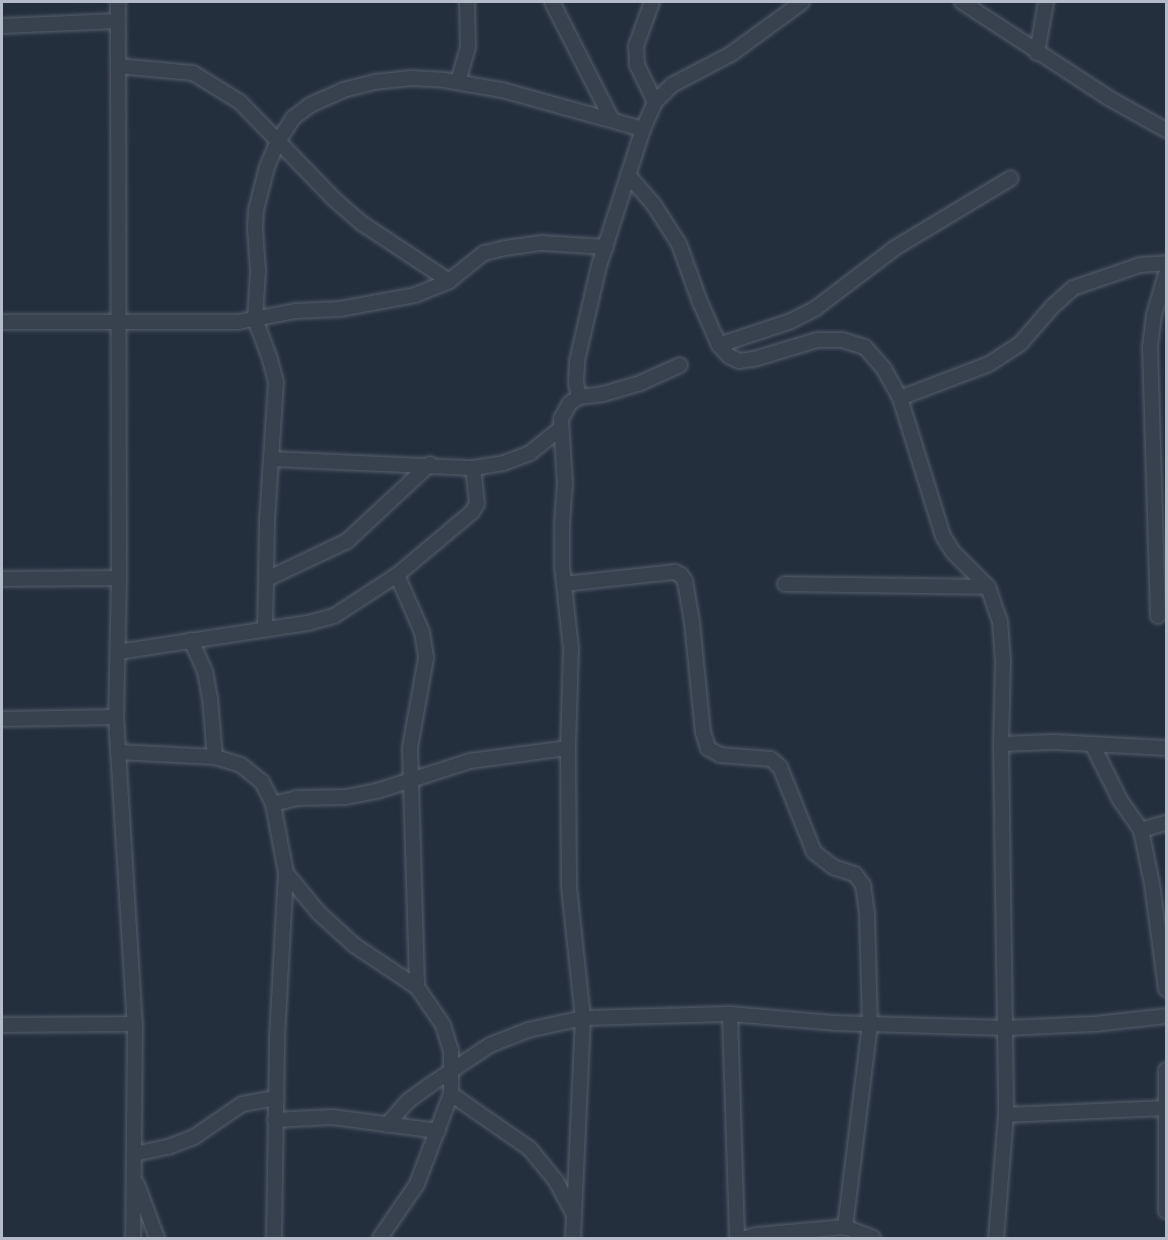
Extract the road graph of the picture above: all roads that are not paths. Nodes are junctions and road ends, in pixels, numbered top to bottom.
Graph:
1 (118, 2) edge
2 (552, 2) edge
3 (652, 2) edge
4 (802, 2) edge
5 (962, 2) edge
6 (1046, 2) edge
7 (471, 3) edge
8 (118, 21) junction
9 (2, 27) edge
10 (1037, 53) junction
11 (118, 66) junction
12 (458, 82) junction
13 (655, 102) junction
14 (612, 120) junction
15 (643, 129) junction
16 (1167, 130) edge
17 (277, 143) junction
18 (628, 174) junction
19 (1011, 178) dead end
20 (606, 247) junction
21 (1167, 263) edge
22 (1166, 278) edge
23 (449, 281) junction
24 (255, 319) junction
25 (119, 321) junction
26 (2, 322) edge
27 (719, 345) junction
28 (680, 365) dead end
29 (579, 397) junction
30 (900, 398) junction
31 (560, 429) junction
32 (272, 459) junction
33 (430, 464) junction
34 (473, 468) junction
35 (397, 574) junction
36 (119, 578) junction
37 (2, 579) edge
38 (267, 579) junction
39 (564, 584) junction
40 (785, 584) dead end
41 (988, 586) junction
42 (1158, 616) dead end
43 (265, 629) junction
44 (191, 640) junction
45 (118, 652) junction
46 (116, 717) junction
47 (2, 719) edge
48 (1001, 744) junction
49 (1092, 744) junction
50 (568, 748) junction
51 (1167, 748) edge
52 (117, 752) junction
53 (215, 757) junction
54 (412, 778) junction
55 (273, 804) junction
56 (1167, 824) edge
57 (1141, 830) junction
58 (286, 873) junction
59 (417, 987) junction
60 (1167, 989) edge
61 (730, 1014) junction
62 (1167, 1016) edge
63 (583, 1018) junction
64 (135, 1024) junction
65 (870, 1024) junction
66 (2, 1025) edge
67 (1006, 1028) junction
68 (453, 1067) junction
69 (1167, 1070) edge
70 (451, 1094) junction
71 (276, 1098) junction
72 (1165, 1108) edge
73 (1006, 1115) junction
74 (275, 1120) junction
75 (387, 1125) junction
76 (438, 1131) junction
77 (1166, 1141) edge
78 (134, 1154) junction
79 (134, 1175) junction
80 (1167, 1211) edge
81 (574, 1215) junction
82 (845, 1227) junction
83 (384, 1235) edge
84 (134, 1239) edge
85 (157, 1239) edge
86 (273, 1239) edge
87 (573, 1239) edge
88 (737, 1239) edge
89 (746, 1239) edge
90 (873, 1239) edge
91 (996, 1239) edge

1 - 8 street
2 - 14 street
3 - 13 street
4 - 13 street
5 - 10 street
6 - 10 street
7 - 12 street
8 - 9 street
8 - 11 street
10 - 16 street
11 - 17 street
11 - 25 street
12 - 14 street
12 - 17 street
13 - 15 street
14 - 15 street
15 - 18 street
17 - 23 street
17 - 24 street
18 - 20 street
18 - 27 street
19 - 27 street
20 - 23 street
20 - 29 street
21 - 30 street
22 - 42 street
23 - 24 street
24 - 25 street
24 - 32 street
25 - 26 street
25 - 36 street
27 - 30 street
28 - 29 street
29 - 31 street
30 - 41 street
31 - 34 street
31 - 39 street
32 - 33 street
32 - 38 street
33 - 34 street
33 - 38 street
34 - 35 street
35 - 43 street
35 - 54 street
36 - 37 street
36 - 45 street
38 - 43 street
39 - 50 street
39 - 65 street
40 - 41 street
41 - 48 street
43 - 44 street
44 - 45 street
44 - 53 street
45 - 46 street
46 - 47 street
46 - 52 street
48 - 49 street
48 - 67 street
49 - 51 street
49 - 57 street
50 - 54 street
50 - 63 street
52 - 53 street
52 - 64 street
53 - 55 street
54 - 55 street
54 - 59 street
55 - 58 street
56 - 57 street
57 - 60 street
58 - 59 street
58 - 71 street
59 - 68 street
61 - 63 street
61 - 65 street
61 - 88 street
62 - 67 street
63 - 68 street
63 - 81 street
64 - 66 street
64 - 78 street
65 - 67 street
65 - 82 street
67 - 73 street
68 - 70 street
68 - 75 street
69 - 72 street
70 - 76 street
70 - 81 street
71 - 74 street
71 - 78 street
72 - 73 street
72 - 77 street
73 - 91 street
74 - 75 street
74 - 86 street
75 - 76 street
76 - 83 street
77 - 80 street
78 - 79 street
79 - 84 street
79 - 85 street
81 - 87 street
82 - 89 street
82 - 90 street

